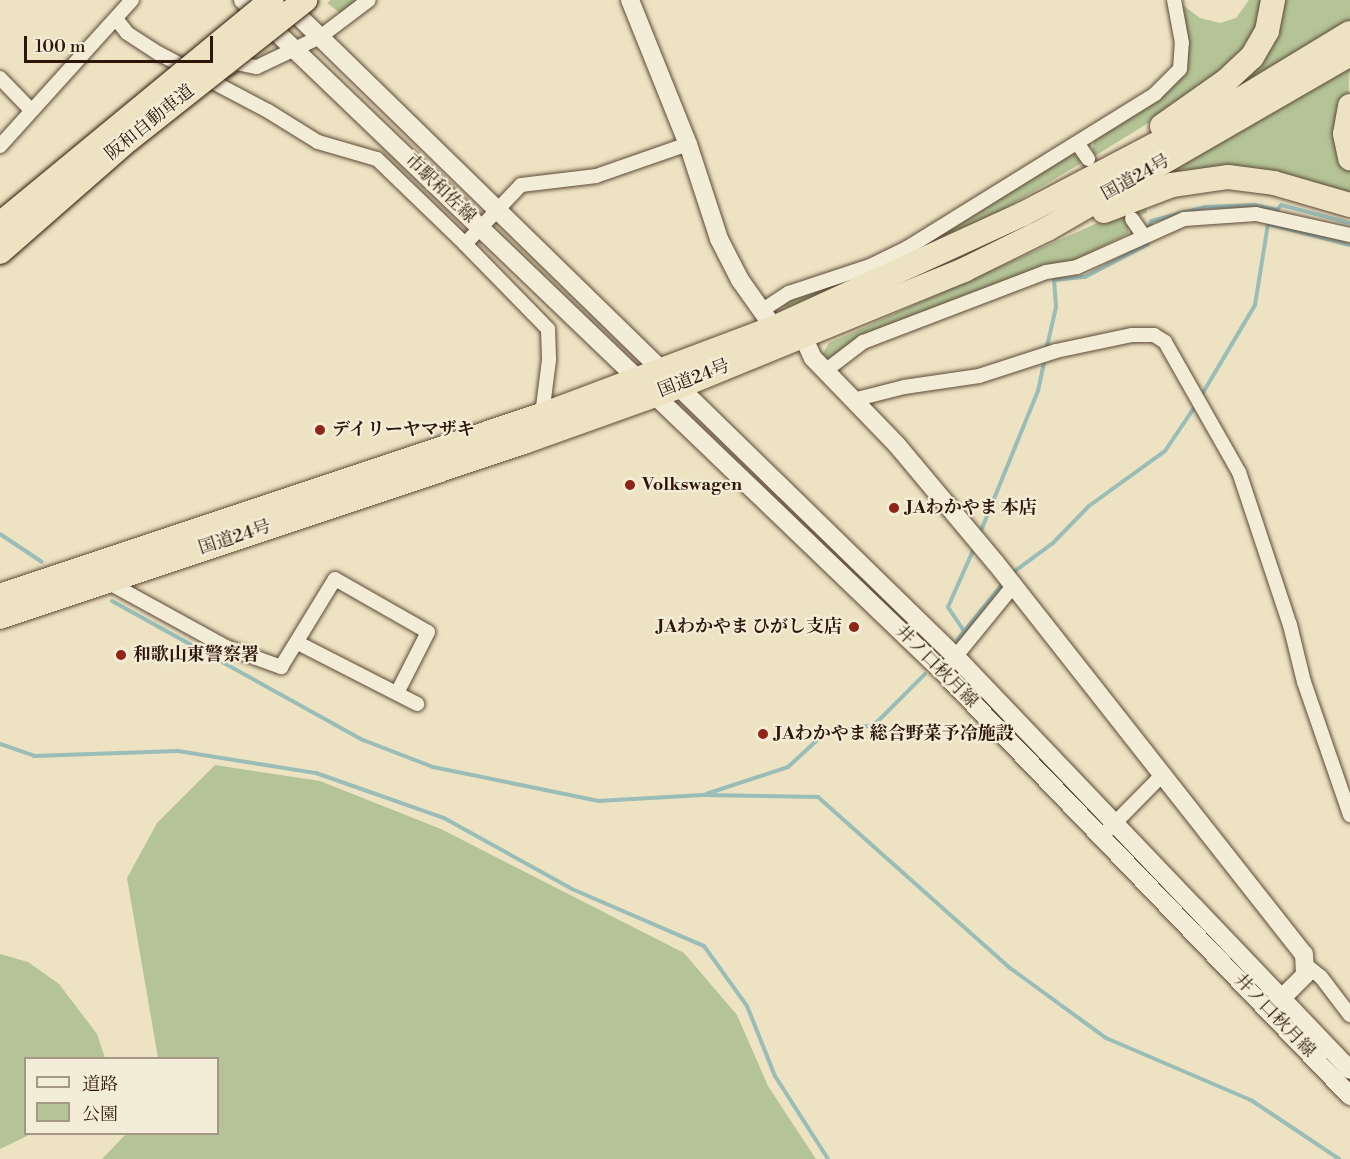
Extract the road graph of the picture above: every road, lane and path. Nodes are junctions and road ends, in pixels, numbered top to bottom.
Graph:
1 (132, 0) edge
2 (243, 0) edge
3 (272, 0) edge
4 (282, 0) edge
5 (305, 0) edge
6 (369, 0) edge
7 (630, 0) edge
8 (1174, 0) edge
9 (1274, 0) edge
10 (117, 20) junction
11 (1350, 33) edge
12 (321, 36) junction
13 (293, 49) junction
14 (1350, 54) edge
15 (0, 78) edge
16 (214, 81) junction
17 (1350, 106) edge
18 (31, 110) junction
19 (688, 144) junction
20 (1078, 144) junction
21 (0, 147) edge
22 (1139, 153) junction
23 (1350, 158) edge
24 (1088, 159) dead end
25 (1350, 205) edge
26 (498, 209) junction
27 (1132, 219) dead end
28 (0, 224) edge
29 (480, 227) junction
30 (1047, 229) junction
31 (1350, 235) edge
32 (1144, 236) junction
33 (465, 244) junction
34 (0, 252) edge
35 (769, 318) junction
36 (803, 336) junction
37 (825, 370) junction
38 (672, 378) junction
39 (644, 387) junction
40 (854, 400) junction
41 (542, 415) junction
42 (85, 568) junction
43 (106, 581) junction
44 (1014, 585) junction
45 (0, 596) edge
46 (0, 617) edge
47 (298, 643) junction
48 (957, 658) junction
49 (943, 672) junction
50 (397, 693) junction
51 (417, 704) dead end
52 (1161, 776) junction
53 (1350, 815) edge
54 (1116, 822) junction
55 (1102, 836) junction
56 (1306, 965) junction
57 (1283, 997) junction
58 (1270, 1011) junction
59 (1350, 1015) edge
60 (1350, 1070) edge
61 (1350, 1095) edge

1 - 10 street
2 - 13 street, 市駅和佐線
3 - 28 highway, 阪和自動車道, bridge
4 - 12 street, 市駅和佐線
5 - 34 highway, 阪和自動車道, bridge
6 - 12 street
7 - 19 street
8 - 20 street
9 - 22 highway
10 - 16 street
10 - 18 street
11 - 22 highway, 国道24号
12 - 13 street
12 - 26 street, 市駅和佐線
13 - 16 street
13 - 29 street, 市駅和佐線
14 - 30 highway, 国道24号
15 - 18 street
16 - 33 street
17 - 23 highway
18 - 21 street
19 - 26 street
19 - 35 street
20 - 24 street
20 - 35 street
22 - 35 highway, 国道24号
25 - 30 highway
26 - 29 street
26 - 38 street, 市駅和佐線
27 - 32 street
29 - 33 street
29 - 39 street, 市駅和佐線
30 - 36 highway, 国道24号
31 - 32 street
32 - 37 street
33 - 41 street
35 - 38 highway, 国道24号
36 - 37 street
36 - 38 highway, 国道24号
37 - 40 street
38 - 39 highway, 国道24号
38 - 48 street, 井ノ口秋月線
39 - 41 highway, 国道24号
39 - 43 highway, 国道24号
39 - 49 street, 井ノ口秋月線
40 - 44 street
40 - 53 street
41 - 42 highway, 国道24号
42 - 43 street
42 - 45 highway, 国道24号
43 - 46 highway, 国道24号
43 - 47 street
44 - 48 street
44 - 52 street
47 - 50 street
47 - 50 street
48 - 49 street
48 - 54 street, 井ノ口秋月線
49 - 55 street, 井ノ口秋月線
50 - 51 street
52 - 54 street
52 - 56 street
54 - 55 street
54 - 57 street, 井ノ口秋月線
55 - 58 street, 井ノ口秋月線
56 - 57 street
56 - 59 street
57 - 58 street
57 - 60 street, 井ノ口秋月線
58 - 61 street, 井ノ口秋月線

